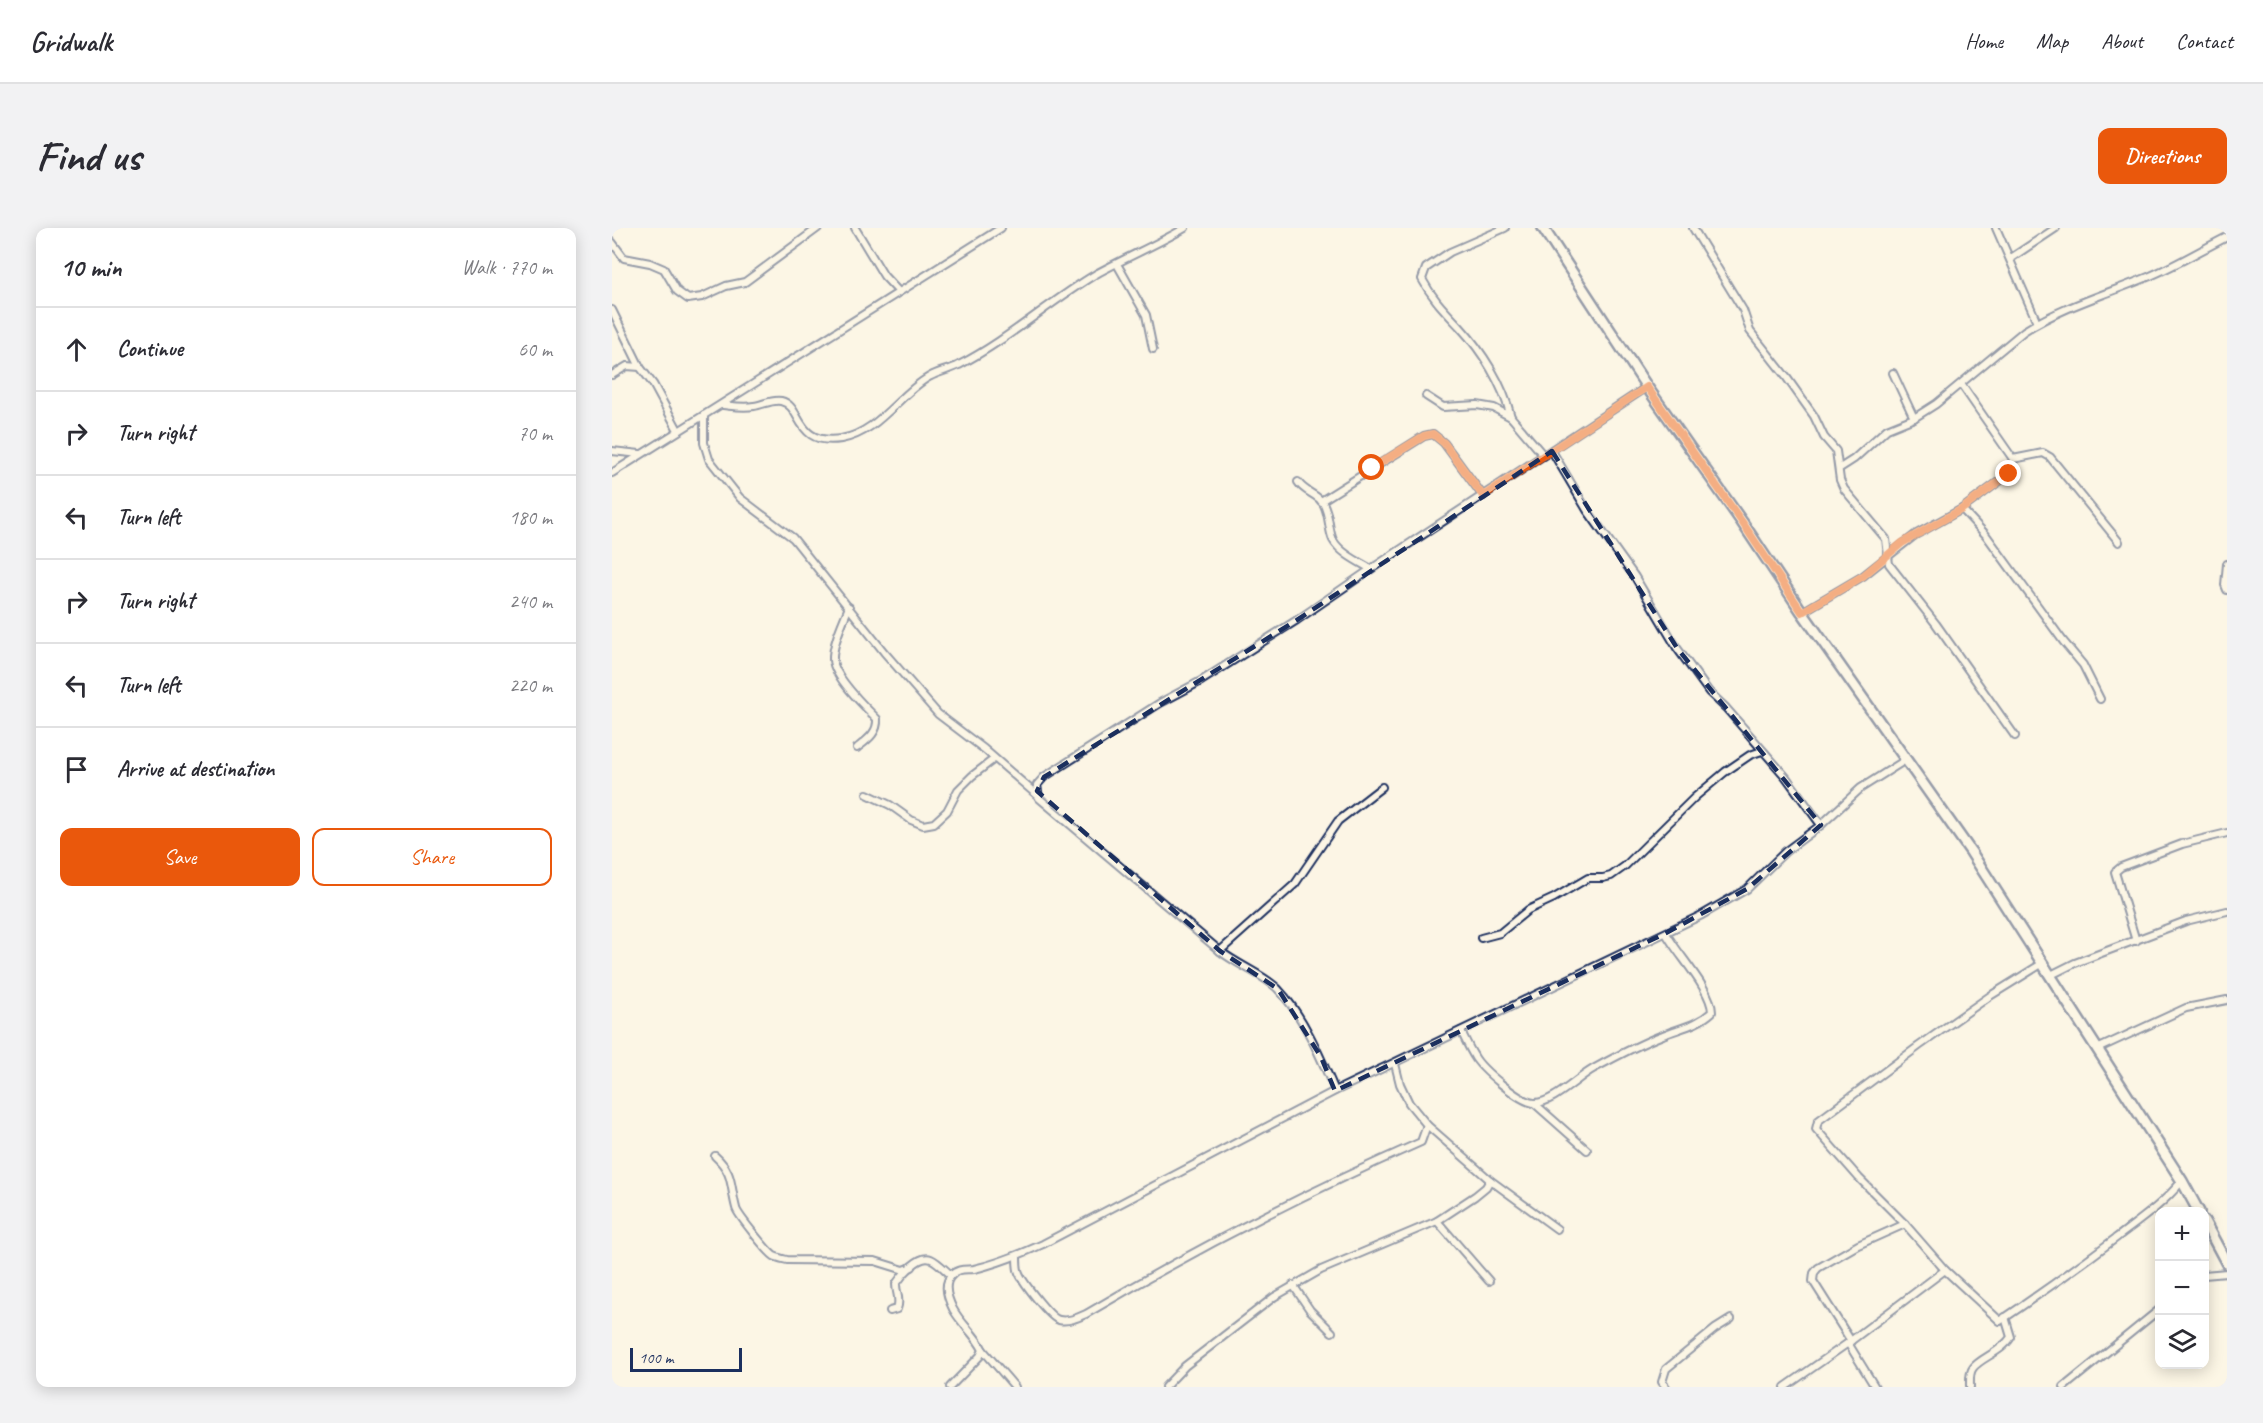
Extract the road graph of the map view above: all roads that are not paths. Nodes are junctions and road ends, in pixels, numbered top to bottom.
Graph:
1 (818, 228) edge
2 (855, 228) edge
3 (1001, 228) edge
4 (1185, 228) edge
5 (1505, 228) edge
6 (1543, 228) edge
7 (1693, 228) edge
8 (1996, 228) edge
9 (2056, 228) edge
10 (2227, 237) edge
11 (612, 242) edge
12 (2011, 258) junction
13 (1117, 264) junction
14 (898, 291) junction
15 (612, 310) edge
16 (2037, 322) junction
17 (1153, 349) dead end
18 (640, 367) junction
19 (1893, 373) dead end
20 (612, 375) edge
21 (1961, 384) junction
22 (1647, 387) junction
23 (1426, 396) dead end
24 (723, 405) junction
25 (704, 415) junction
26 (1510, 417) junction
27 (1914, 418) junction
28 (678, 430) junction
29 (612, 451) edge
30 (1552, 451) junction
31 (640, 454) junction
32 (1544, 456) junction
33 (2013, 459) junction
34 (1840, 468) junction
35 (612, 473) edge
36 (1298, 482) dead end
37 (1483, 496) junction
38 (1321, 501) junction
39 (1962, 509) junction
40 (2119, 542) dead end
41 (1889, 554) junction
42 (2227, 564) edge
43 (1371, 569) junction
44 (2227, 590) edge
45 (849, 607) junction
46 (1802, 612) junction
47 (2100, 699) dead end
48 (2015, 736) dead end
49 (857, 748) dead end
50 (1762, 751) junction
51 (994, 759) junction
52 (1907, 759) junction
53 (1382, 787) dead end
54 (867, 794) dead end
55 (1037, 795) junction
56 (1821, 825) junction
57 (2227, 833) edge
58 (2227, 911) edge
59 (1666, 933) junction
60 (1481, 938) dead end
61 (2136, 941) junction
62 (1220, 951) junction
63 (2043, 963) junction
64 (2051, 975) junction
65 (2227, 999) edge
66 (1461, 1031) junction
67 (2097, 1049) junction
68 (1395, 1064) junction
69 (1335, 1091) junction
70 (1534, 1103) junction
71 (1427, 1125) junction
72 (1587, 1150) dead end
73 (715, 1156) dead end
74 (1490, 1180) junction
75 (2182, 1181) junction
76 (2196, 1207) edge
77 (1437, 1221) junction
78 (1905, 1224) junction
79 (1557, 1229) dead end
80 (2209, 1229) edge
81 (1017, 1256) junction
82 (2227, 1264) edge
83 (912, 1267) junction
84 (1946, 1270) junction
85 (2227, 1273) edge
86 (951, 1275) junction
87 (2209, 1275) edge
88 (1489, 1281) dead end
89 (1293, 1286) junction
90 (890, 1311) dead end
91 (2155, 1312) edge
92 (2005, 1317) junction
93 (1731, 1319) dead end
94 (1332, 1332) dead end
95 (1850, 1342) junction
96 (983, 1350) junction
97 (950, 1387) edge
98 (1016, 1387) edge
99 (1165, 1387) edge
100 (1666, 1387) edge
101 (1785, 1387) edge
102 (1875, 1387) edge
103 (1971, 1387) edge
104 (2064, 1387) edge

1 - 11 street
2 - 14 street
3 - 14 street
4 - 13 street
5 - 26 street
6 - 22 main road
7 - 34 street
8 - 12 street
9 - 12 street
10 - 16 street
12 - 16 street
13 - 17 street
13 - 24 street
14 - 24 street
15 - 18 street
16 - 21 street
18 - 20 street
18 - 28 street
19 - 27 street
21 - 27 street
21 - 33 street
22 - 30 street
22 - 46 main road
23 - 26 street
24 - 25 street
25 - 28 street
25 - 45 street
26 - 32 street
27 - 34 street
28 - 31 street
29 - 31 street
30 - 32 street
30 - 50 street
31 - 35 street
32 - 37 street
33 - 39 street
33 - 40 street
34 - 41 street
36 - 38 street
37 - 38 street
37 - 43 street
38 - 43 street
39 - 41 street
39 - 47 street
41 - 46 street
41 - 48 street
42 - 44 street
43 - 55 street
45 - 49 street
45 - 51 street
46 - 52 main road
50 - 56 street
50 - 60 street
51 - 54 street
51 - 55 street
52 - 56 street
52 - 63 main road
53 - 62 street
55 - 62 street
56 - 59 street
57 - 61 street
58 - 61 street
59 - 66 street
59 - 70 street
61 - 64 street
62 - 69 street
63 - 64 main road
63 - 78 street
64 - 67 main road
65 - 67 street
66 - 68 street
66 - 70 street
67 - 75 main road
68 - 69 street
68 - 71 street
69 - 81 street
70 - 72 street
71 - 74 street
71 - 81 street
73 - 83 street
74 - 77 street
74 - 79 street
75 - 76 main road
75 - 92 street
77 - 88 street
77 - 89 street
78 - 84 street
78 - 95 street
80 - 82 main road
81 - 86 street
83 - 86 street
83 - 90 street
84 - 92 street
84 - 95 street
85 - 87 street
86 - 96 street
89 - 94 street
89 - 99 street
91 - 104 street
92 - 103 street
93 - 100 street
95 - 101 street
95 - 102 street
96 - 97 street
96 - 98 street

